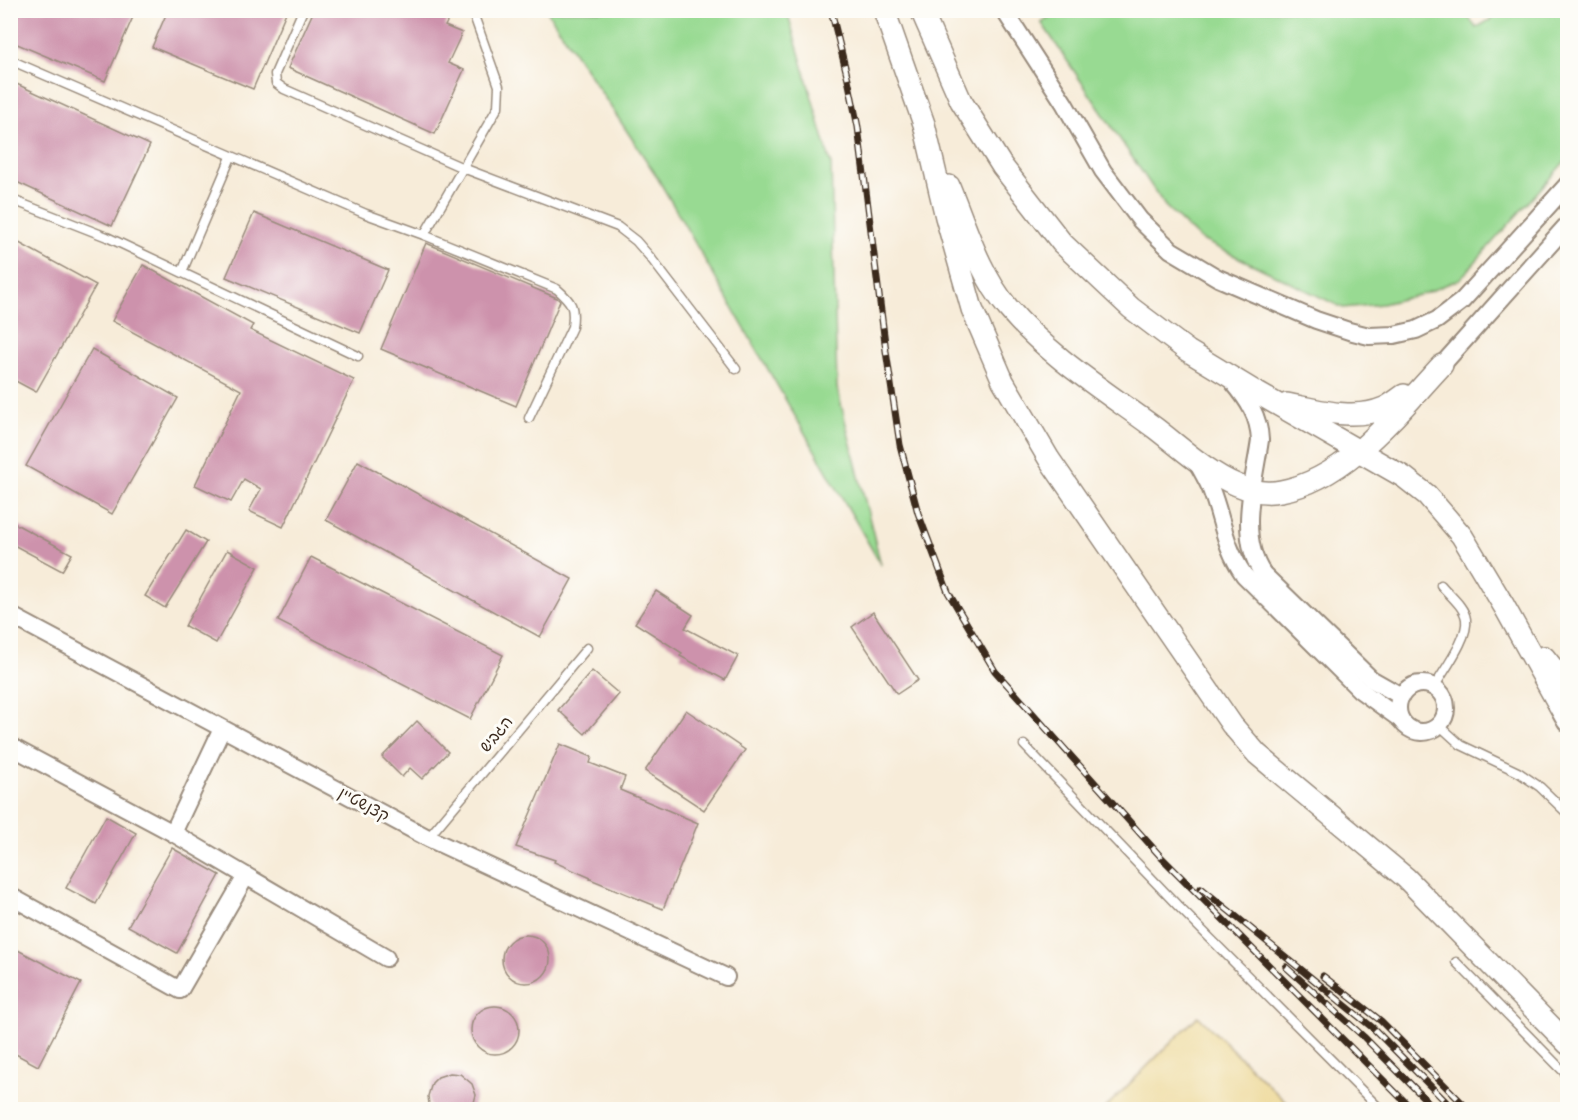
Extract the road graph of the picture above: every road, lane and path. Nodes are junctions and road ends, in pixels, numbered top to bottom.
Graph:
1 (303, 10) edge
2 (472, 10) edge
3 (884, 10) edge
4 (921, 10) edge
5 (1004, 10) edge
6 (10, 60) edge
7 (924, 124) junction
8 (231, 157) junction
9 (463, 168) junction
10 (1568, 184) edge
11 (10, 199) edge
12 (1568, 224) edge
13 (424, 236) junction
14 (182, 272) junction
15 (358, 356) dead end
16 (1442, 365) junction
17 (736, 369) dead end
18 (1226, 374) junction
19 (1272, 402) junction
20 (528, 418) dead end
21 (1358, 451) junction
22 (1195, 458) junction
23 (1253, 491) junction
24 (1441, 585) dead end
25 (1504, 606) junction
26 (10, 615) edge
27 (587, 648) dead end
28 (1568, 687) edge
29 (1434, 688) junction
30 (1401, 696) junction
31 (1400, 719) junction
32 (1568, 721) edge
33 (1439, 725) junction
34 (222, 729) junction
35 (1024, 744) dead end
36 (10, 746) edge
37 (1568, 814) edge
38 (173, 833) junction
39 (428, 838) junction
40 (246, 876) junction
41 (10, 896) edge
42 (386, 958) dead end
43 (1456, 963) dead end
44 (726, 977) dead end
45 (1568, 1044) edge
46 (1568, 1076) edge
47 (1381, 1110) edge

1 - 9 lane
2 - 9 lane
3 - 7 street
4 - 18 street
5 - 10 street
6 - 8 lane
7 - 22 street
7 - 45 street
8 - 13 lane
8 - 14 lane
9 - 13 lane
9 - 17 lane
11 - 14 lane
12 - 16 street
13 - 20 lane
14 - 15 lane
16 - 19 street
16 - 21 street
18 - 19 street
18 - 23 street
19 - 21 street
21 - 23 street
21 - 25 street
22 - 23 street
22 - 31 street
23 - 30 street
24 - 29 lane
25 - 28 street
25 - 32 street
26 - 34 street, קצנשטיין
27 - 39 lane, הגביש
29 - 30 street
29 - 33 street
30 - 31 street
31 - 33 street
33 - 37 lane
34 - 38 street
34 - 39 street, קצנשטיין
35 - 47 lane
36 - 38 street
38 - 40 street
39 - 44 street, קצנשטיין
40 - 41 street
40 - 42 street
43 - 46 lane

